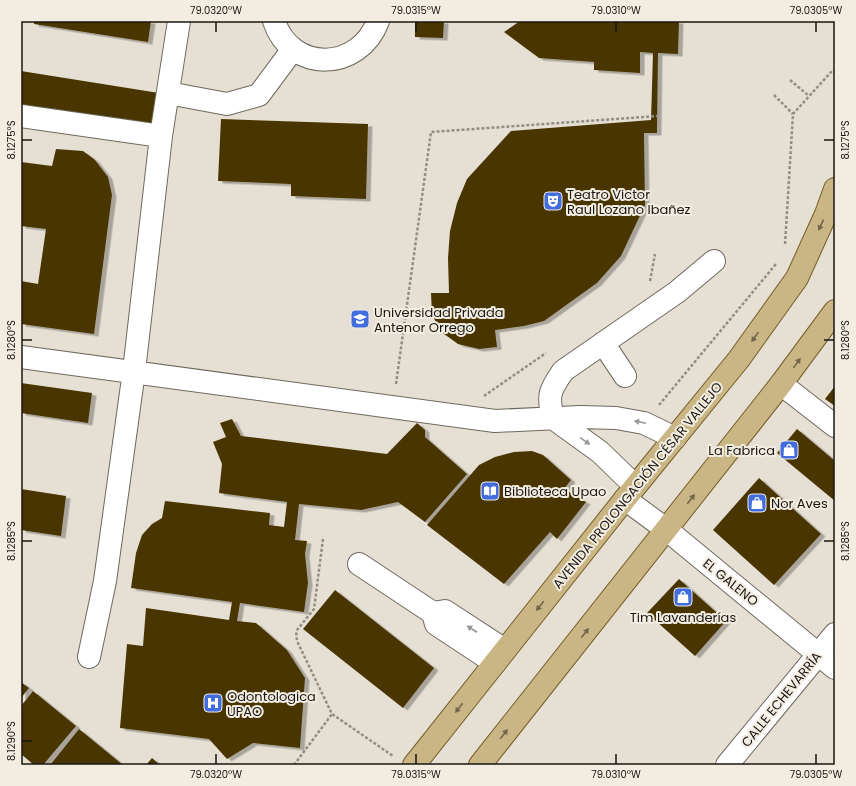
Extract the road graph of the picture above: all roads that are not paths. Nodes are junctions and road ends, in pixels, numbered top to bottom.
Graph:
1 (179, 21) edge
2 (274, 21) edge
3 (378, 21) edge
4 (293, 49) junction
5 (168, 93) junction
6 (21, 116) edge
7 (161, 136) junction
8 (835, 189) edge
9 (714, 261) dead end
10 (835, 311) edge
11 (603, 343) junction
12 (21, 357) edge
13 (134, 371) junction
14 (625, 376) dead end
15 (781, 384) junction
16 (553, 418) junction
17 (835, 426) edge
18 (675, 438) junction
19 (630, 493) junction
20 (667, 530) junction
21 (359, 564) dead end
22 (835, 634) edge
23 (818, 654) junction
24 (89, 657) dead end
25 (500, 657) junction
26 (835, 668) edge
27 (414, 765) edge
28 (480, 765) edge
29 (726, 765) edge

1 - 5 street
2 - 4 street
3 - 4 street
4 - 5 street
5 - 7 street
6 - 7 street
7 - 13 street
8 -> 18 main road, AVENIDA PROLONGACIÓN CÉSAR VALLEJO
9 - 11 street
15 -> 10 main road
11 - 14 street
11 - 16 street
12 - 13 street
13 - 16 street
13 - 24 street
15 - 17 street
20 -> 15 main road
18 -> 16 street
16 -> 19 street, EL GALENO
18 - 19 main road, AVENIDA PROLONGACIÓN CÉSAR VALLEJO
19 - 20 street, EL GALENO
19 -> 25 main road, AVENIDA PROLONGACIÓN CÉSAR VALLEJO
20 - 23 street, EL GALENO
28 -> 20 main road
21 - 25 street
22 - 23 street, CALLE ECHEVARRÍA
23 - 26 street, EL GALENO
23 - 29 street, CALLE ECHEVARRÍA
25 -> 27 main road, AVENIDA PROLONGACIÓN CÉSAR VALLEJO

